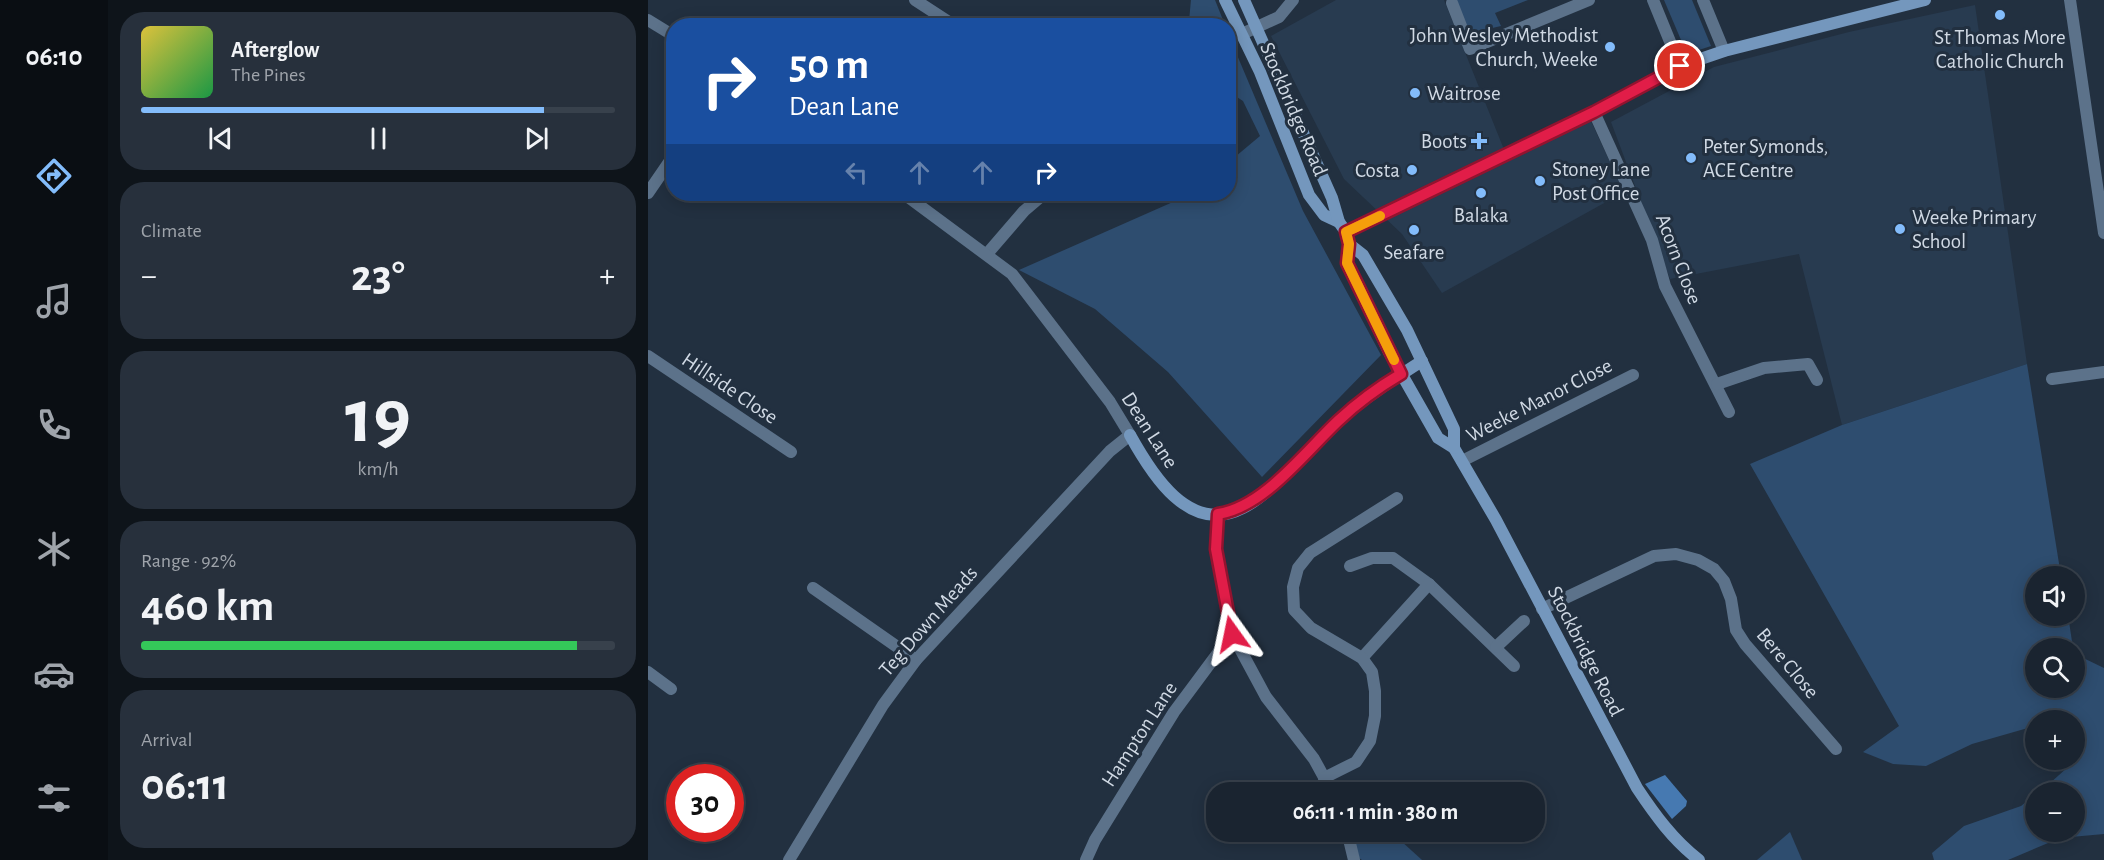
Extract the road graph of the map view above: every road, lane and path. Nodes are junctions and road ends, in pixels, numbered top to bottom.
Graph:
1 (915, 0) edge
2 (1225, 0) edge
3 (1244, 0) edge
4 (1293, 0) edge
5 (1589, 0) edge
6 (1653, 0) edge
7 (1703, 0) edge
8 (1925, 0) edge
9 (2070, 0) edge
10 (1452, 3) dead end
11 (943, 18) edge
12 (1234, 18) edge
13 (648, 20) edge
14 (1236, 22) edge
15 (1257, 28) junction
16 (666, 31) edge
17 (1242, 34) junction
18 (1724, 51) junction
19 (1680, 66) junction
20 (1594, 112) junction
21 (666, 167) edge
22 (648, 193) edge
23 (914, 201) edge
24 (1035, 201) edge
25 (2104, 226) edge
26 (1345, 233) junction
27 (987, 254) junction
28 (648, 356) edge
29 (1422, 361) junction
30 (2104, 372) edge
31 (1401, 374) junction
32 (1633, 375) dead end
33 (2052, 379) dead end
34 (1817, 380) dead end
35 (1717, 384) junction
36 (1729, 412) dead end
37 (1130, 435) junction
38 (1454, 448) junction
39 (791, 452) dead end
40 (1462, 460) junction
41 (1396, 498) dead end
42 (1218, 514) junction
43 (1350, 566) dead end
44 (1429, 584) junction
45 (813, 588) dead end
46 (1542, 609) junction
47 (1524, 621) dead end
48 (1232, 634) junction
49 (1496, 647) junction
50 (1362, 658) junction
51 (916, 660) junction
52 (1514, 666) dead end
53 (649, 674) edge
54 (671, 690) dead end
55 (1836, 749) dead end
56 (1324, 778) junction
57 (1326, 782) edge
58 (1350, 842) edge
59 (789, 860) edge
60 (1086, 860) edge
61 (1354, 860) edge
62 (1699, 860) edge

1 - 11 street
2 - 12 main road, Stockbridge Road
3 - 15 main road, Stockbridge Road
4 - 15 street
5 - 10 street
6 - 19 street
7 - 18 street
8 - 18 main road
9 - 25 street
13 - 16 street
14 - 17 main road, Stockbridge Road
15 - 17 street
15 - 26 main road, Stockbridge Road
17 - 26 main road, Stockbridge Road
18 - 19 main road
19 - 20 main road
20 - 26 main road
20 - 35 street, Acorn Close
21 - 22 street
23 - 27 street, Dean Lane
24 - 27 street
26 - 29 main road, Stockbridge Road
26 - 31 main road, Stockbridge Road
27 - 37 street, Dean Lane
28 - 39 street, Hillside Close
29 - 31 main road
29 - 38 main road, Stockbridge Road
30 - 33 street
31 - 38 main road, Stockbridge Road
31 - 42 main road
32 - 40 street, Weeke Manor Close
34 - 35 street
35 - 36 street, Acorn Close
37 - 42 main road, Dean Lane
37 - 51 street, Teg Down Meads
38 - 40 main road, Stockbridge Road
40 - 46 main road, Stockbridge Road
41 - 50 street
42 - 48 street
43 - 44 street
44 - 49 street
44 - 50 street
45 - 51 street
46 - 55 street, Bere Close
46 - 62 main road, Stockbridge Road
47 - 49 street
48 - 56 street
48 - 60 street, Hampton Lane
49 - 52 street
50 - 56 street
51 - 59 street, Teg Down Meads
53 - 54 street
56 - 57 street
58 - 61 street

